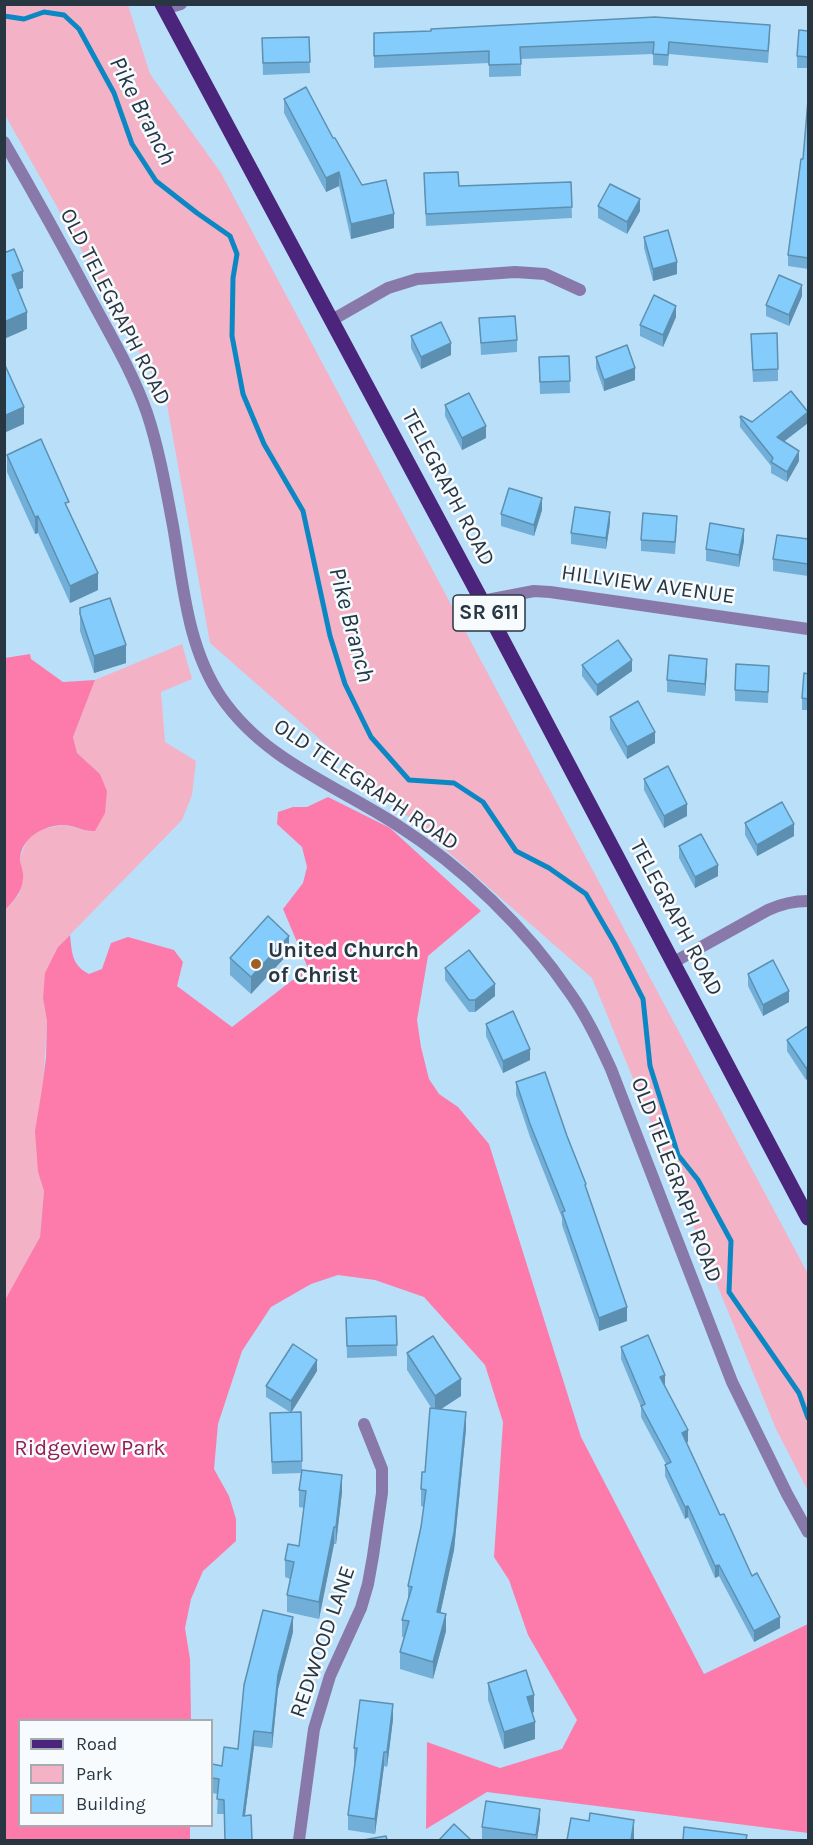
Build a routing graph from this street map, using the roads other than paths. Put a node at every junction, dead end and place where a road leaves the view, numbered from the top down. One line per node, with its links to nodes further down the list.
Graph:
1 (181, 4): 2 (street)
2 (163, 7): 5 (main road, TELEGRAPH ROAD / SR 611)
3 (4, 142): 12 (street, OLD TELEGRAPH ROAD)
4 (580, 290): 5 (street)
5 (332, 320): 6 (main road, TELEGRAPH ROAD / SR 611)
6 (482, 600): 7 (street, HILLVIEW AVENUE); 9 (main road, TELEGRAPH ROAD / SR 611)
7 (808, 629)
8 (808, 901): 9 (street)
9 (674, 962): 10 (main road, TELEGRAPH ROAD / SR 611)
10 (808, 1218)
11 (364, 1424): 13 (street, REDWOOD LANE)
12 (808, 1532)
13 (299, 1840)

